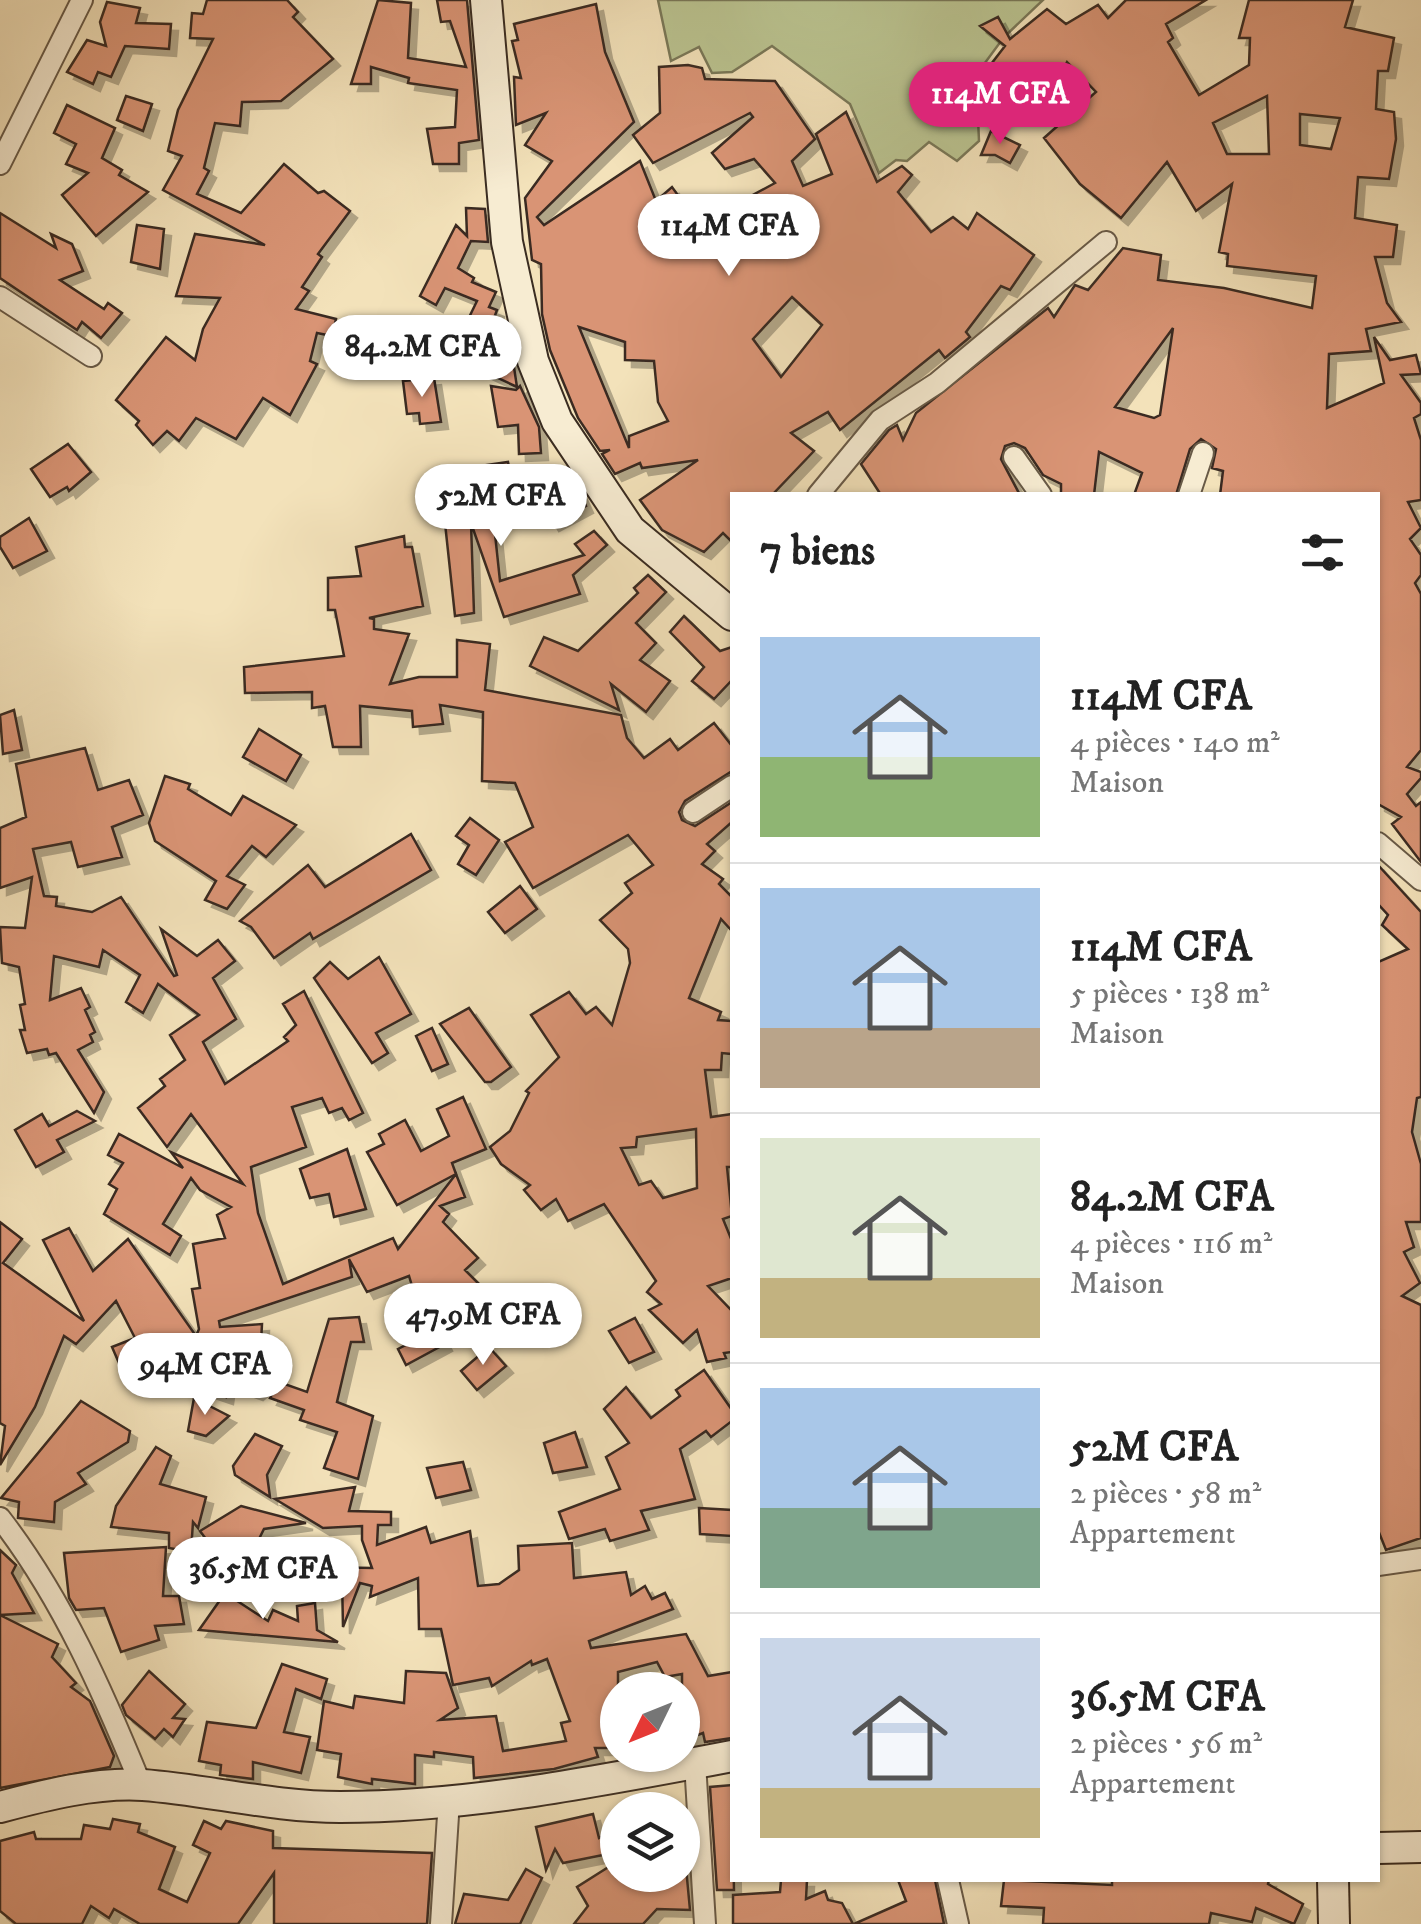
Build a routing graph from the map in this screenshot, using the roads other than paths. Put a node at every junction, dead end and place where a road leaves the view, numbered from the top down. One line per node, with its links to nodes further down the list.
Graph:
1 (82, 0): 3 (street)
2 (486, 0): 12 (street)
3 (0, 164)
4 (1106, 242): 9 (street)
5 (0, 297): 6 (street)
6 (91, 356)
7 (1203, 453): 11 (street)
8 (1014, 457): 10 (street)
9 (820, 492)
10 (1039, 492)
11 (1190, 492)
12 (730, 613)
13 (730, 787): 14 (street)
14 (694, 812)
15 (1380, 845): 16 (street)
16 (1421, 880)
17 (0, 1518): 24 (street)
18 (1421, 1560): 19 (street)
19 (1380, 1565)
20 (730, 1756): 21 (street)
21 (700, 1762)
22 (644, 1772): 25 (street)
23 (696, 1772): 32 (street)
24 (141, 1785): 25 (street); 26 (street)
25 (450, 1800): 31 (street)
26 (0, 1807)
27 (1421, 1847): 28 (street)
28 (1380, 1848)
29 (948, 1882): 33 (street)
30 (1333, 1882): 34 (street)
31 (441, 1924)
32 (705, 1924)
33 (958, 1924)
34 (1334, 1924)

